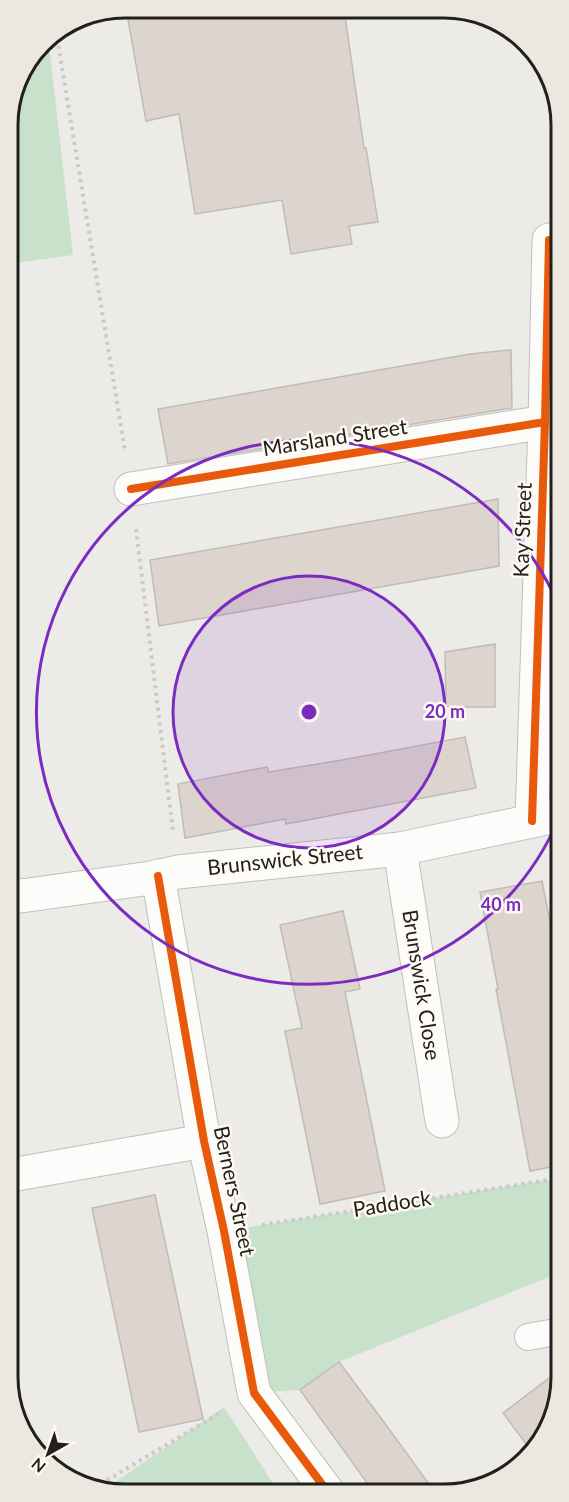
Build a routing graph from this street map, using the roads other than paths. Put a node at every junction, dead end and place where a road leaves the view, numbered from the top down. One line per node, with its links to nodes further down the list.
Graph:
1 (551, 285): 2 (street, Kay Street)
2 (545, 422): 3 (street, Marsland Street); 4 (street, Kay Street)
3 (131, 489)
4 (546, 818): 5 (street, Brunswick Street)
5 (400, 849): 6 (street, Brunswick Street); 8 (street, Brunswick Close)
6 (158, 876): 7 (street, Brunswick Street); 9 (street, Berners Street)
7 (18, 895)
8 (442, 1121)
9 (204, 1141): 10 (street); 13 (street, Berners Street)
10 (18, 1174)
11 (551, 1333): 12 (lane)
12 (528, 1337)
13 (322, 1484)

